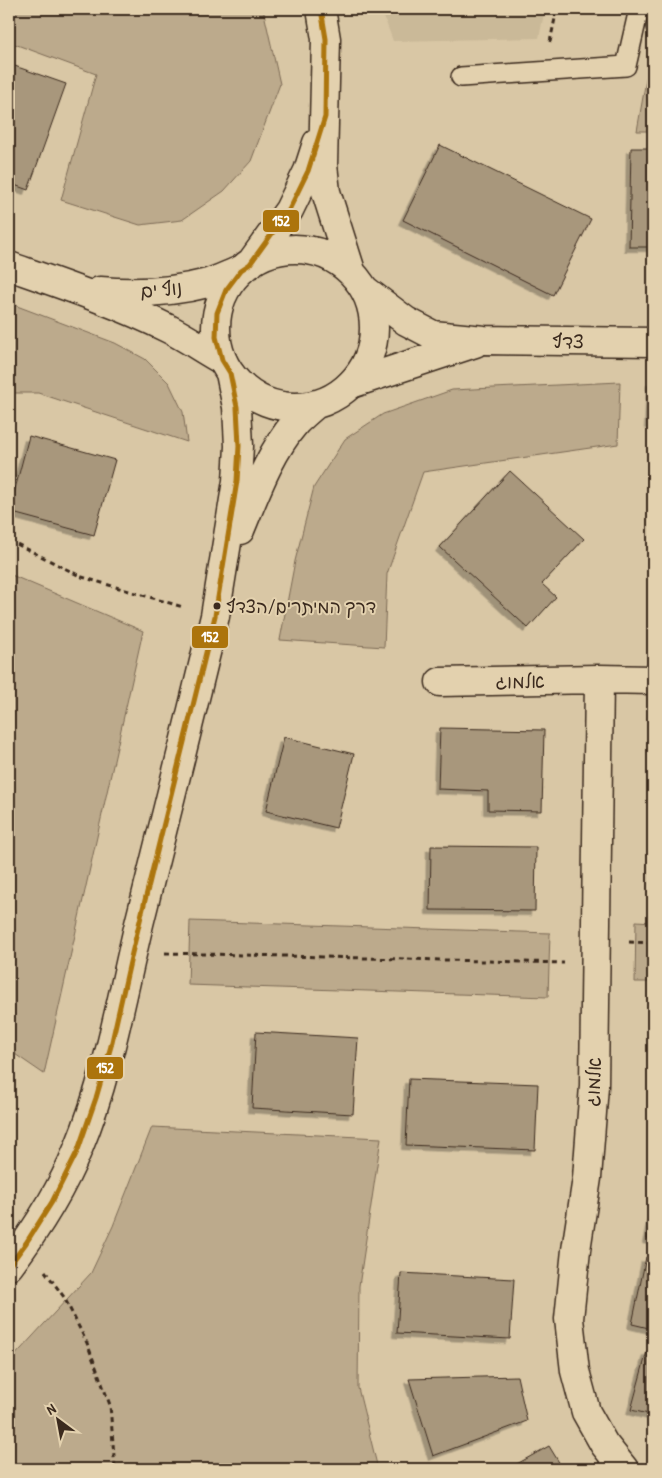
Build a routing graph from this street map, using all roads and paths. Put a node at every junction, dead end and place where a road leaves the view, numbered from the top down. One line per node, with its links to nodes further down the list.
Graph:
1 (321, 9): 4 (street)
2 (639, 9): 3 (lane)
3 (461, 77)
4 (325, 118): 6 (street); 7 (street)
5 (9, 266): 8 (street, נוף ים)
6 (245, 267): 7 (street); 8 (street, נוף ים); 11 (street)
7 (358, 281): 9 (street, צדף); 12 (street)
8 (78, 290): 11 (street, נוף ים)
9 (484, 340): 10 (street, צדף); 12 (street, צדף)
10 (653, 342)
11 (226, 366): 13 (street); 15 (street)
12 (352, 384): 13 (street)
13 (316, 404): 15 (street)
14 (9, 540): 16 (path)
15 (221, 583): 16 (street)
16 (215, 616): 20 (street)
17 (599, 679): 18 (street, אלמוג); 19 (street, אלמוג); 21 (street, אלמוג)
18 (653, 680)
19 (440, 682)
20 (132, 953): 21 (path); 22 (street)
21 (595, 964): 25 (street, אלמוג)
22 (26, 1243): 23 (street); 24 (path)
23 (9, 1266)
24 (115, 1469)
25 (624, 1469)

